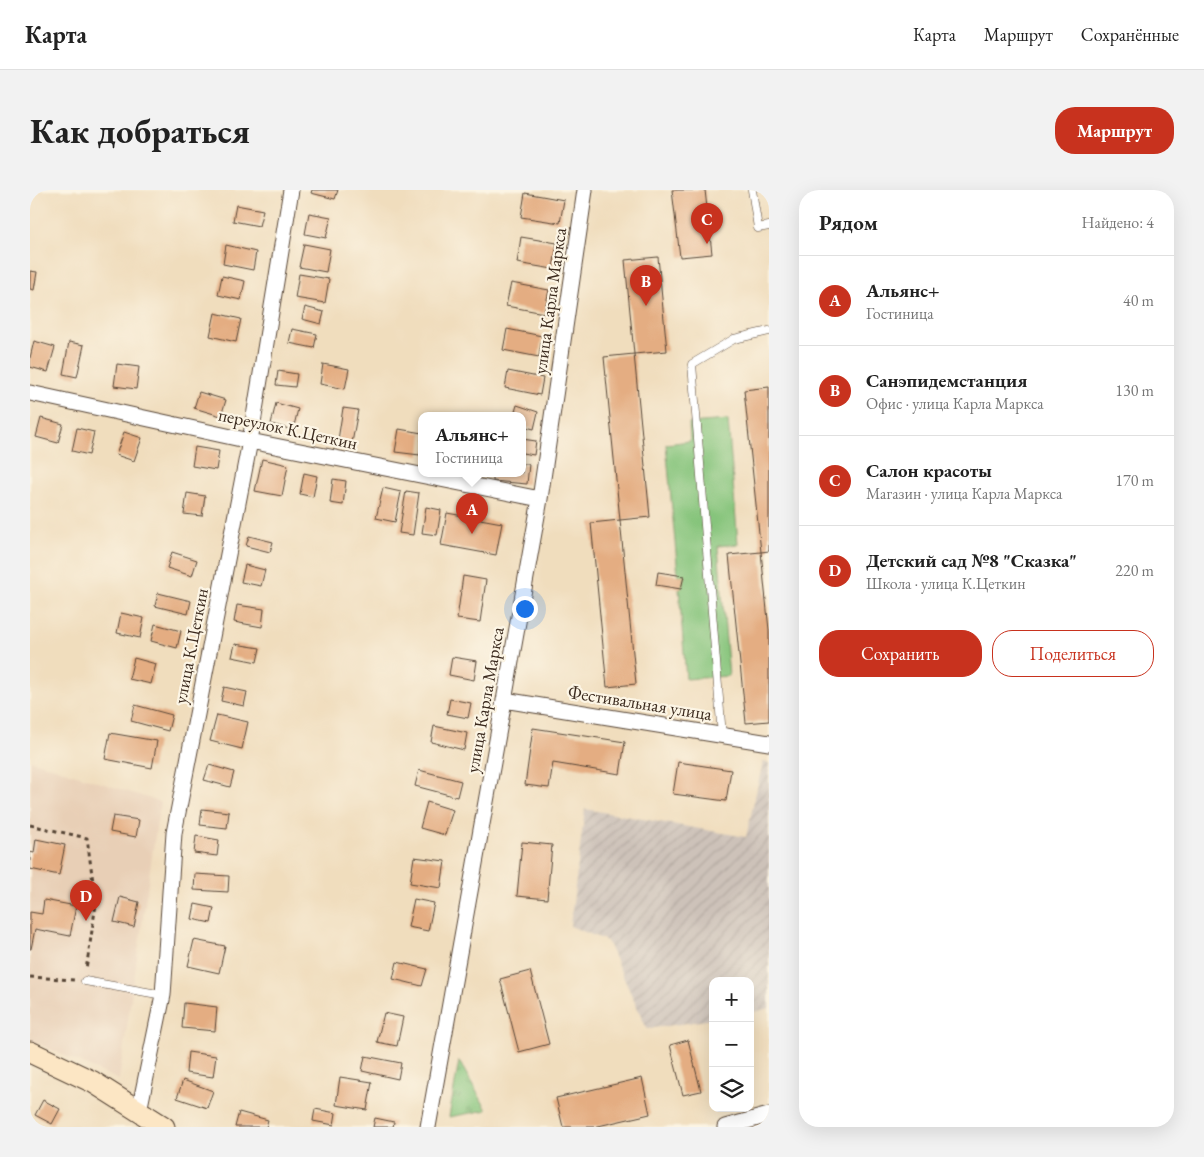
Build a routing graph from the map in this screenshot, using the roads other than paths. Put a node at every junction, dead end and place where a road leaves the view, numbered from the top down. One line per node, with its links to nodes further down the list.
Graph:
1 (291, 190): 7 (street, улица К.Цеткин)
2 (585, 190): 10 (street, улица Карла Маркса)
3 (752, 190): 4 (lane)
4 (769, 226)
5 (769, 331): 12 (lane)
6 (30, 393): 7 (street, переулок К.Цеткин)
7 (250, 441): 8 (street, переулок К.Цеткин); 15 (street, улица К.Цеткин)
8 (418, 475)
9 (430, 477): 10 (street, переулок К.Цеткин)
10 (540, 499): 11 (street, улица Карла Маркса)
11 (504, 700): 12 (street, Фестивальная улица); 19 (street, улица Карла Маркса)
12 (722, 736): 13 (street, Фестивальная улица)
13 (769, 743)
14 (85, 981): 15 (lane)
15 (163, 995): 18 (street, улица К.Цеткин)
16 (30, 1052): 18 (street)
17 (769, 1116): 20 (street)
18 (151, 1121)
19 (428, 1127)
20 (725, 1127)

